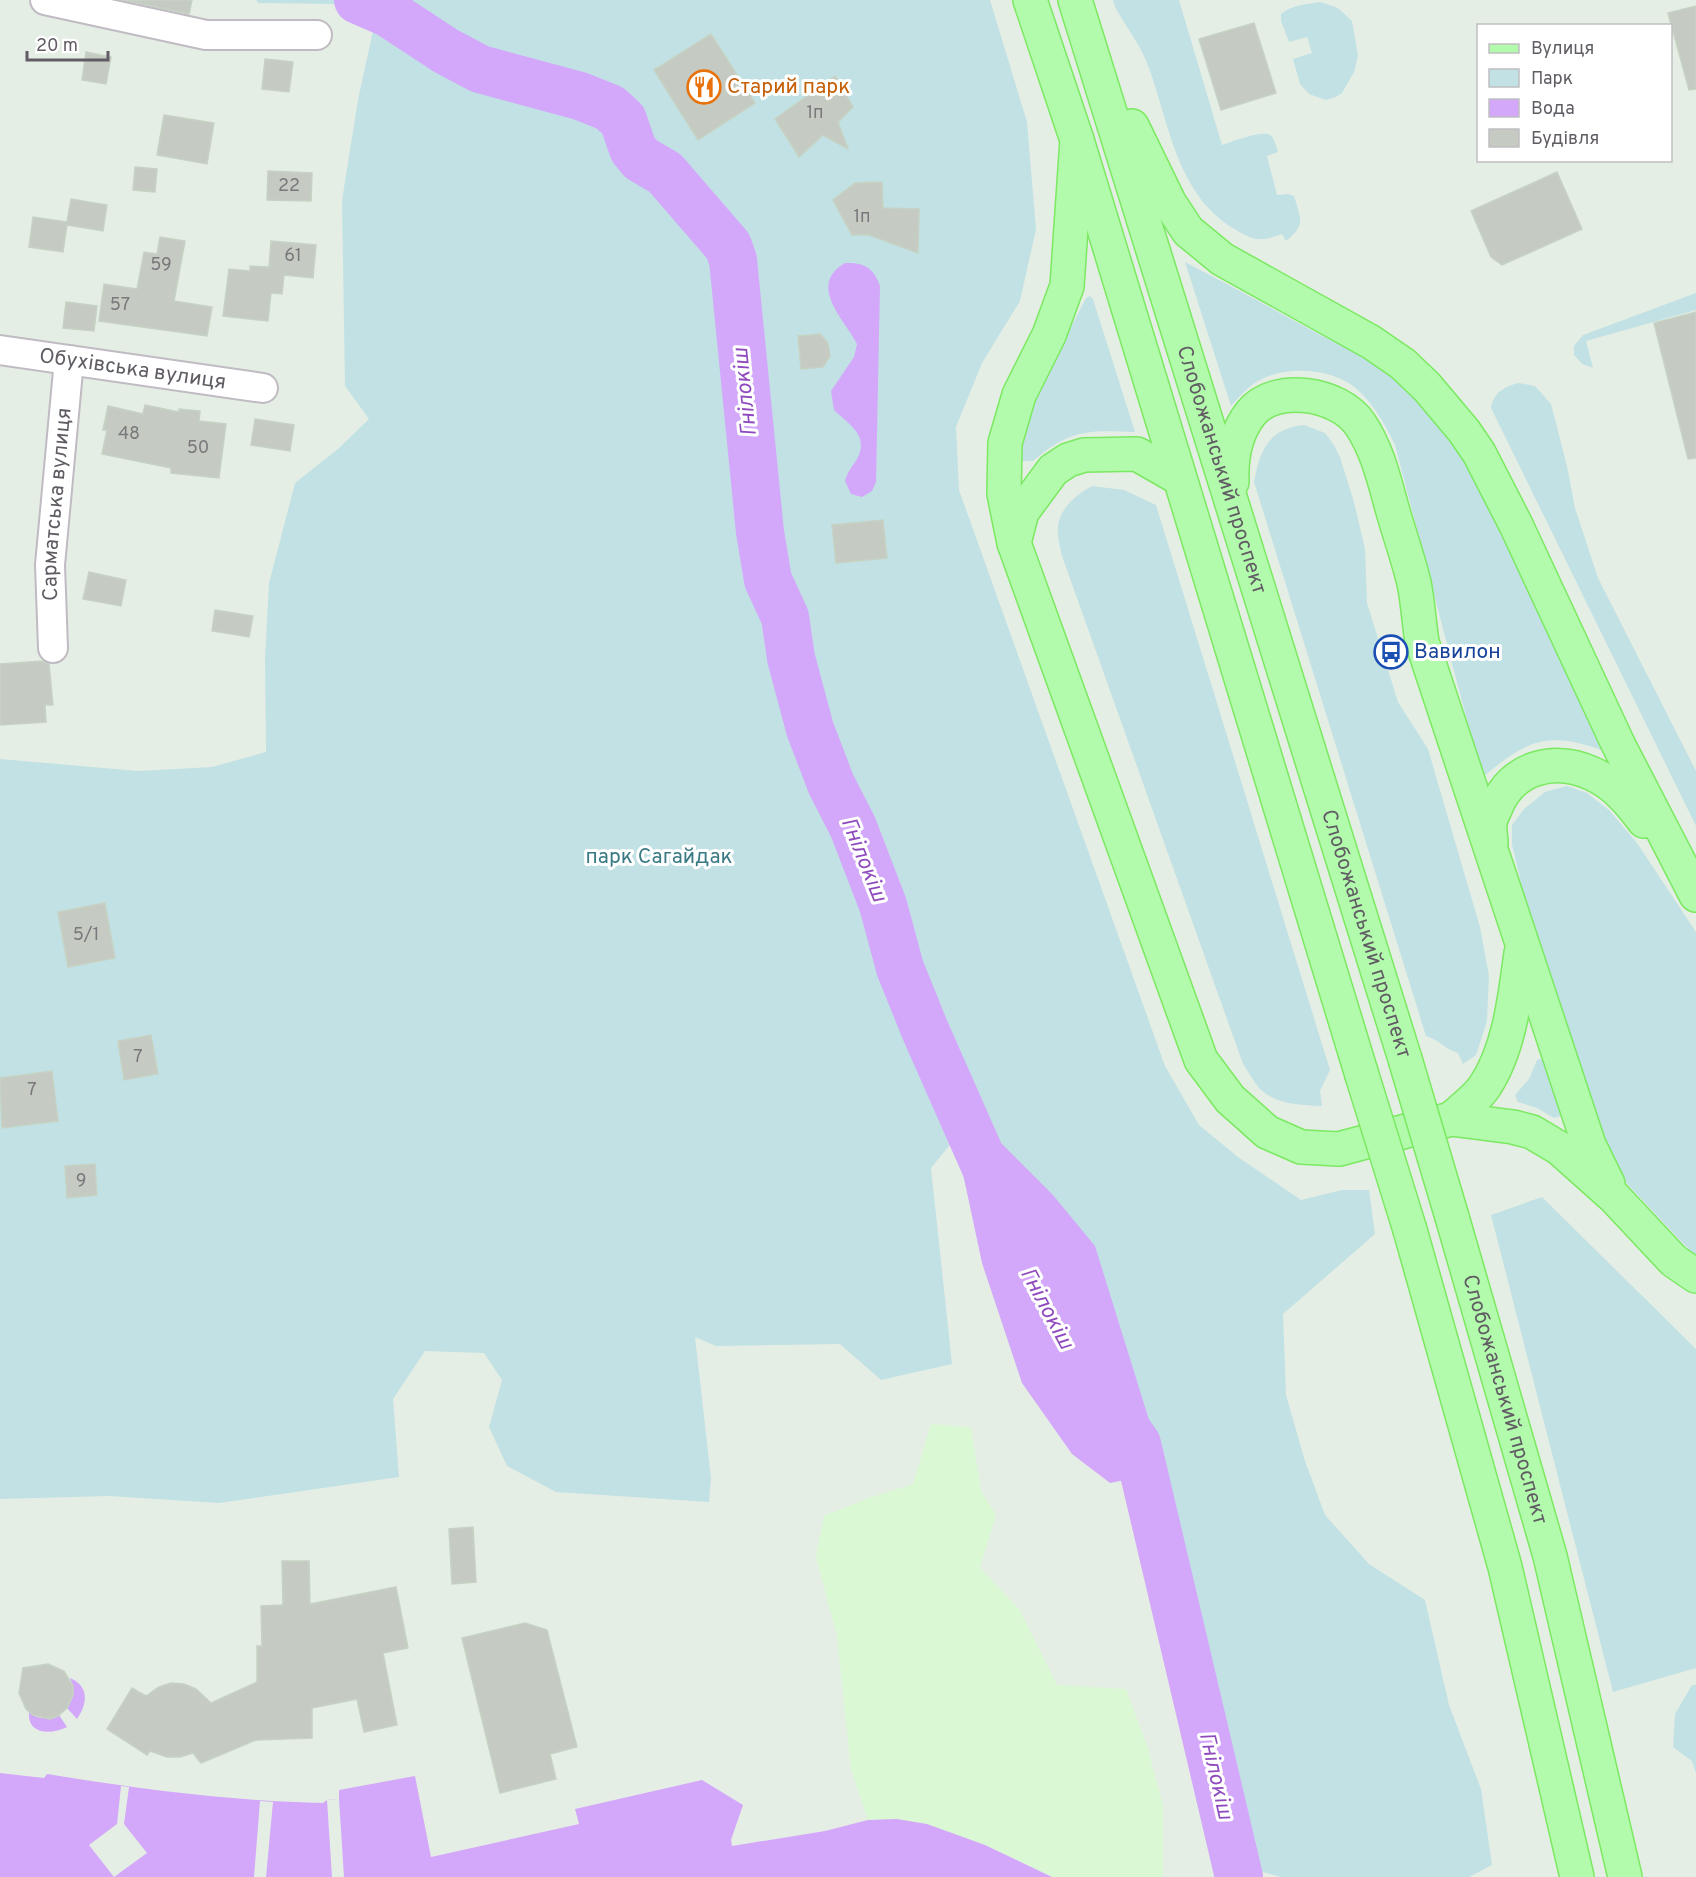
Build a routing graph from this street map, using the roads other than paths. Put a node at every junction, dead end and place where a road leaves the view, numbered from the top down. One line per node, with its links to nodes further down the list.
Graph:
1 (45, 0): 4 (street)
2 (1030, 0): 5 (main road, Слобожанський проспект)
3 (1078, 10): 10 (main road, Слобожанський проспект); 14 (main road)
4 (317, 35)
5 (1077, 140): 9 (main road, Слобожанський проспект); 11 (main road)
6 (0, 350): 7 (street, Обухівська вулиця)
7 (69, 360): 8 (street, Обухівська вулиця); 12 (street, Сарматська вулиця)
8 (263, 388)
9 (1179, 478): 11 (main road); 19 (main road, Слобожанський проспект, bridge)
10 (1234, 508): 13 (main road); 20 (main road, Слобожанський проспект, bridge)
11 (1014, 543): 16 (main road)
12 (53, 648)
13 (1492, 852): 14 (main road); 15 (main road)
14 (1691, 886)
15 (1522, 945): 16 (main road); 17 (main road)
16 (1451, 1119): 17 (main road)
17 (1614, 1197): 18 (main road)
18 (1696, 1276)
19 (1577, 1877)
20 (1625, 1877)

